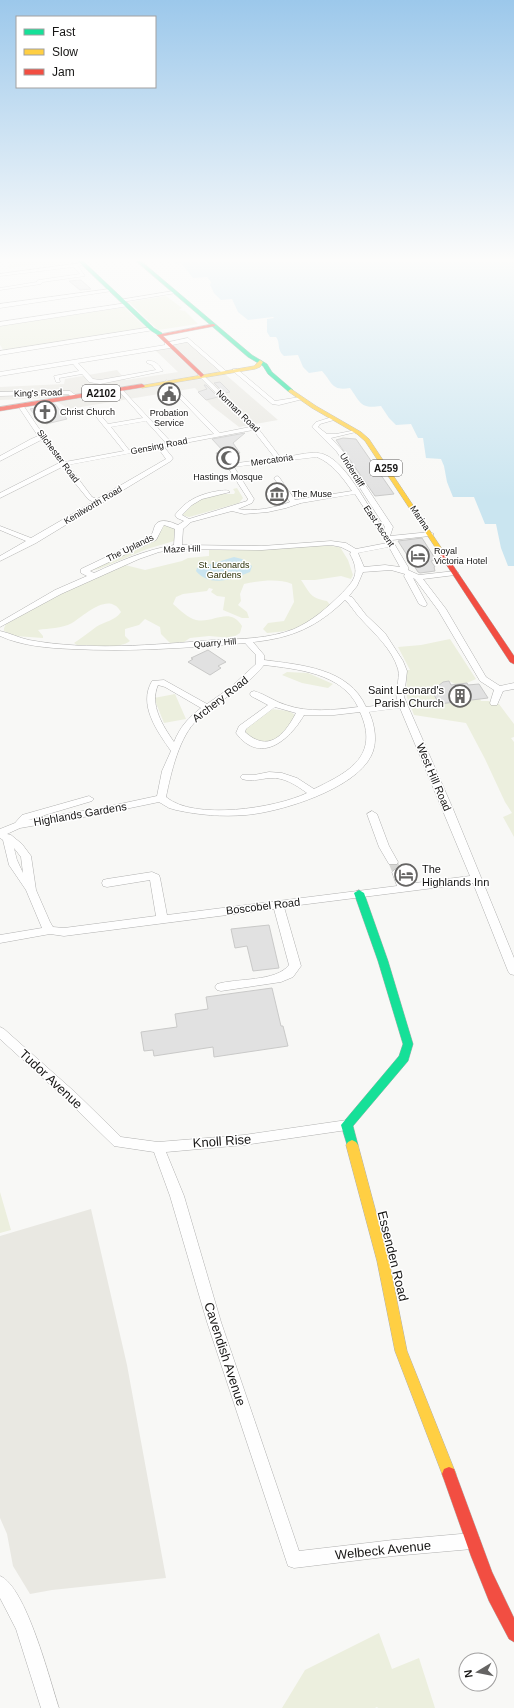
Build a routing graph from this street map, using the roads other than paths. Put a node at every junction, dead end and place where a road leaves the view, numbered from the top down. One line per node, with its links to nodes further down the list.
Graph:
1 (78, 341): 7 (street)
2 (165, 341): 6 (main road, Norman Road)
3 (185, 341): 6 (street)
4 (189, 341): 13 (street)
5 (232, 341): 10 (main road, A259)
6 (169, 345): 8 (street); 16 (main road, Norman Road)
7 (0, 353)
8 (74, 362): 12 (street); 14 (street)
9 (149, 362): 15 (street)
10 (259, 364): 11 (main road, A2102); 22 (main road, A259)
11 (235, 370): 13 (main road, A2102); 22 (street)
12 (83, 372): 15 (street); 17 (street)
13 (224, 372): 16 (main road, A2102)
14 (0, 374)
15 (152, 374): 18 (street)
16 (201, 375): 18 (main road, A2102); 29 (street, Norman Road)
17 (58, 382)
18 (164, 382): 19 (main road, A2102); 31 (street)
19 (120, 389): 21 (main road, A2102); 27 (street)
20 (0, 394): 21 (street, King's Road)
21 (75, 397): 23 (main road, A2102)
22 (300, 399): 26 (main road, Marina / A259)
23 (21, 406): 25 (main road, A2102); 33 (street, Silchester Road)
24 (92, 408): 28 (street)
25 (0, 409)
26 (332, 418): 30 (main road, Marina / A259); 32 (street, Undercliff)
27 (147, 419): 28 (street); 34 (street)
28 (108, 426): 36 (street)
29 (256, 428): 31 (street, Gensing Road); 39 (street, Norman Road)
30 (354, 431): 32 (street); 51 (main road, Marina / A259)
31 (219, 435): 34 (street, Gensing Road)
32 (326, 436): 52 (street, Undercliff)
33 (42, 437): 38 (street); 40 (street, Silchester Road)
34 (170, 444): 35 (street, Gensing Road)
35 (160, 446): 36 (street, Gensing Road); 45 (street, Kenilworth Road)
36 (128, 452): 40 (street, Gensing Road)
37 (315, 455): 39 (street, Mercatoria); 43 (street, East Ascent)
38 (0, 459)
39 (279, 459): 47 (street, Mercatoria)
40 (63, 464): 44 (street, Gensing Road); 45 (street, Silchester Road)
41 (277, 478): 46 (street)
42 (227, 492): 48 (street)
43 (357, 492): 46 (street); 52 (street, East Ascent)
44 (0, 496)
45 (98, 502): 53 (street, Kenilworth Road)
46 (294, 504): 47 (street)
47 (232, 509): 48 (street)
48 (189, 521): 50 (street)
49 (0, 528): 53 (street)
50 (179, 528): 54 (street); 60 (street, The Uplands)
51 (430, 534): 52 (street); 59 (main road, Marina / A259)
52 (388, 539): 55 (street); 58 (street, East Ascent)
53 (33, 541): 56 (street, Kenilworth Road)
54 (178, 547): 55 (street, Maze Hill); 60 (street, Maze Hill)
55 (355, 551): 57 (street)
56 (0, 559)
57 (359, 570): 58 (street); 62 (street, Quarry Hill)
58 (407, 572): 61 (street); 63 (street, East Ascent)
59 (455, 573): 61 (street); 68 (main road, Marina / A259)
60 (93, 576): 64 (street, Maze Hill)
61 (418, 577): 70 (street)
62 (343, 596): 66 (street, Quarry Hill); 74 (street, West Hill Road)
63 (423, 604)
64 (0, 624)
65 (0, 633): 66 (street, Quarry Hill)
66 (247, 640): 67 (street)
67 (261, 662): 75 (street, Archery Road); 76 (street)
68 (514, 662)
69 (514, 686): 70 (street)
70 (499, 689): 72 (street)
71 (254, 694): 73 (street)
72 (494, 703)
73 (273, 705): 77 (street); 77 (street)
74 (403, 705): 76 (street); 88 (street, West Hill Road)
75 (207, 708): 78 (street, Archery Road); 78 (street)
76 (364, 710): 77 (street); 80 (street)
77 (301, 712)
78 (175, 750): 81 (street, Archery Road)
79 (245, 777): 80 (street)
80 (314, 794): 81 (street)
81 (161, 798): 84 (street, Highlands Gardens)
82 (89, 799): 84 (street)
83 (372, 814): 86 (street)
84 (18, 825): 85 (street, Highlands Gardens)
85 (3, 834): 91 (street); 91 (street)
86 (393, 862)
87 (397, 872): 90 (street)
88 (476, 878): 90 (street, Boscobel Road); 97 (street, West Hill Road)
89 (107, 882): 94 (street)
90 (403, 888): 92 (street, Boscobel Road)
91 (31, 890): 95 (street)
92 (359, 893): 93 (street, Boscobel Road); 100 (main road)
93 (278, 904): 94 (street, Boscobel Road); 98 (street)
94 (162, 918): 95 (street, Boscobel Road)
95 (50, 930): 96 (street, Boscobel Road)
96 (0, 939)
97 (514, 971)
98 (221, 986)
99 (0, 1032): 101 (street, Tudor Avenue)
100 (347, 1125): 102 (street, Knoll Rise); 103 (main road, Essenden Road)
101 (101, 1127): 102 (street, Knoll Rise)
102 (158, 1147): 104 (street, Cavendish Avenue)
103 (472, 1541): 104 (street, Welbeck Avenue); 106 (main road, Essenden Road)
104 (294, 1560)
105 (0, 1584): 107 (street)
106 (514, 1634)
107 (50, 1708)

